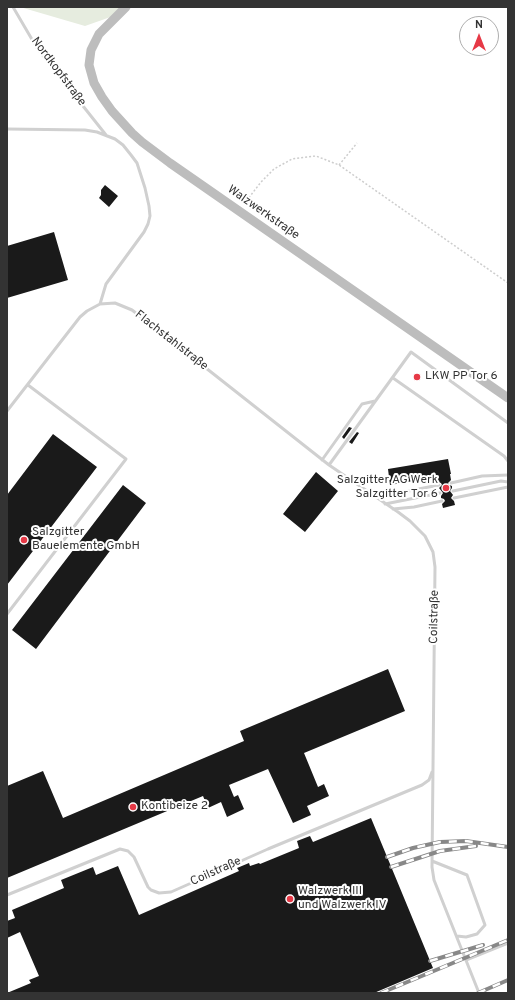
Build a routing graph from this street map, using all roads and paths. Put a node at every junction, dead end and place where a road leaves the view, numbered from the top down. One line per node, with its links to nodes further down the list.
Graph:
1 (13, 7): 4 (lane, Nordkopfstraße)
2 (126, 7): 7 (street, Walzwerkstraße)
3 (7, 129): 4 (lane, Nordkopfstraße)
4 (106, 135): 9 (lane, Nordkopfstraße)
5 (357, 143): 6 (path)
6 (339, 165): 7 (path); 8 (path)
7 (240, 211): 12 (street, Walzwerkstraße)
8 (508, 283)
9 (100, 304): 11 (lane); 16 (lane, Flachstahlstraße)
10 (393, 378): 13 (lane); 15 (lane); 17 (lane)
11 (28, 385): 14 (lane); 31 (lane)
12 (508, 398)
13 (375, 401): 16 (lane); 18 (lane)
14 (7, 411)
15 (508, 423)
16 (322, 460): 18 (lane, Flachstahlstraße)
17 (508, 461)
18 (329, 465): 26 (lane, Flachstahlstraße)
19 (508, 475): 21 (lane)
20 (508, 482): 24 (lane)
21 (451, 483)
22 (439, 485): 26 (lane)
23 (508, 487): 27 (lane)
24 (453, 491)
25 (440, 493): 29 (lane)
26 (372, 495): 29 (lane, Coilstraße)
27 (454, 498)
28 (442, 501): 30 (lane)
29 (385, 504): 30 (lane, Coilstraße)
30 (393, 509): 32 (lane, Coilstraße)
31 (7, 614)
32 (433, 767): 33 (lane, Coilstraße); 34 (lane, Coilstraße)
33 (432, 861): 35 (lane, Coilstraße); 35 (lane)
34 (7, 895)
35 (457, 936): 37 (lane, Coilstraße)
36 (508, 943): 37 (lane)
37 (466, 960): 38 (lane, Coilstraße)
38 (479, 993)

